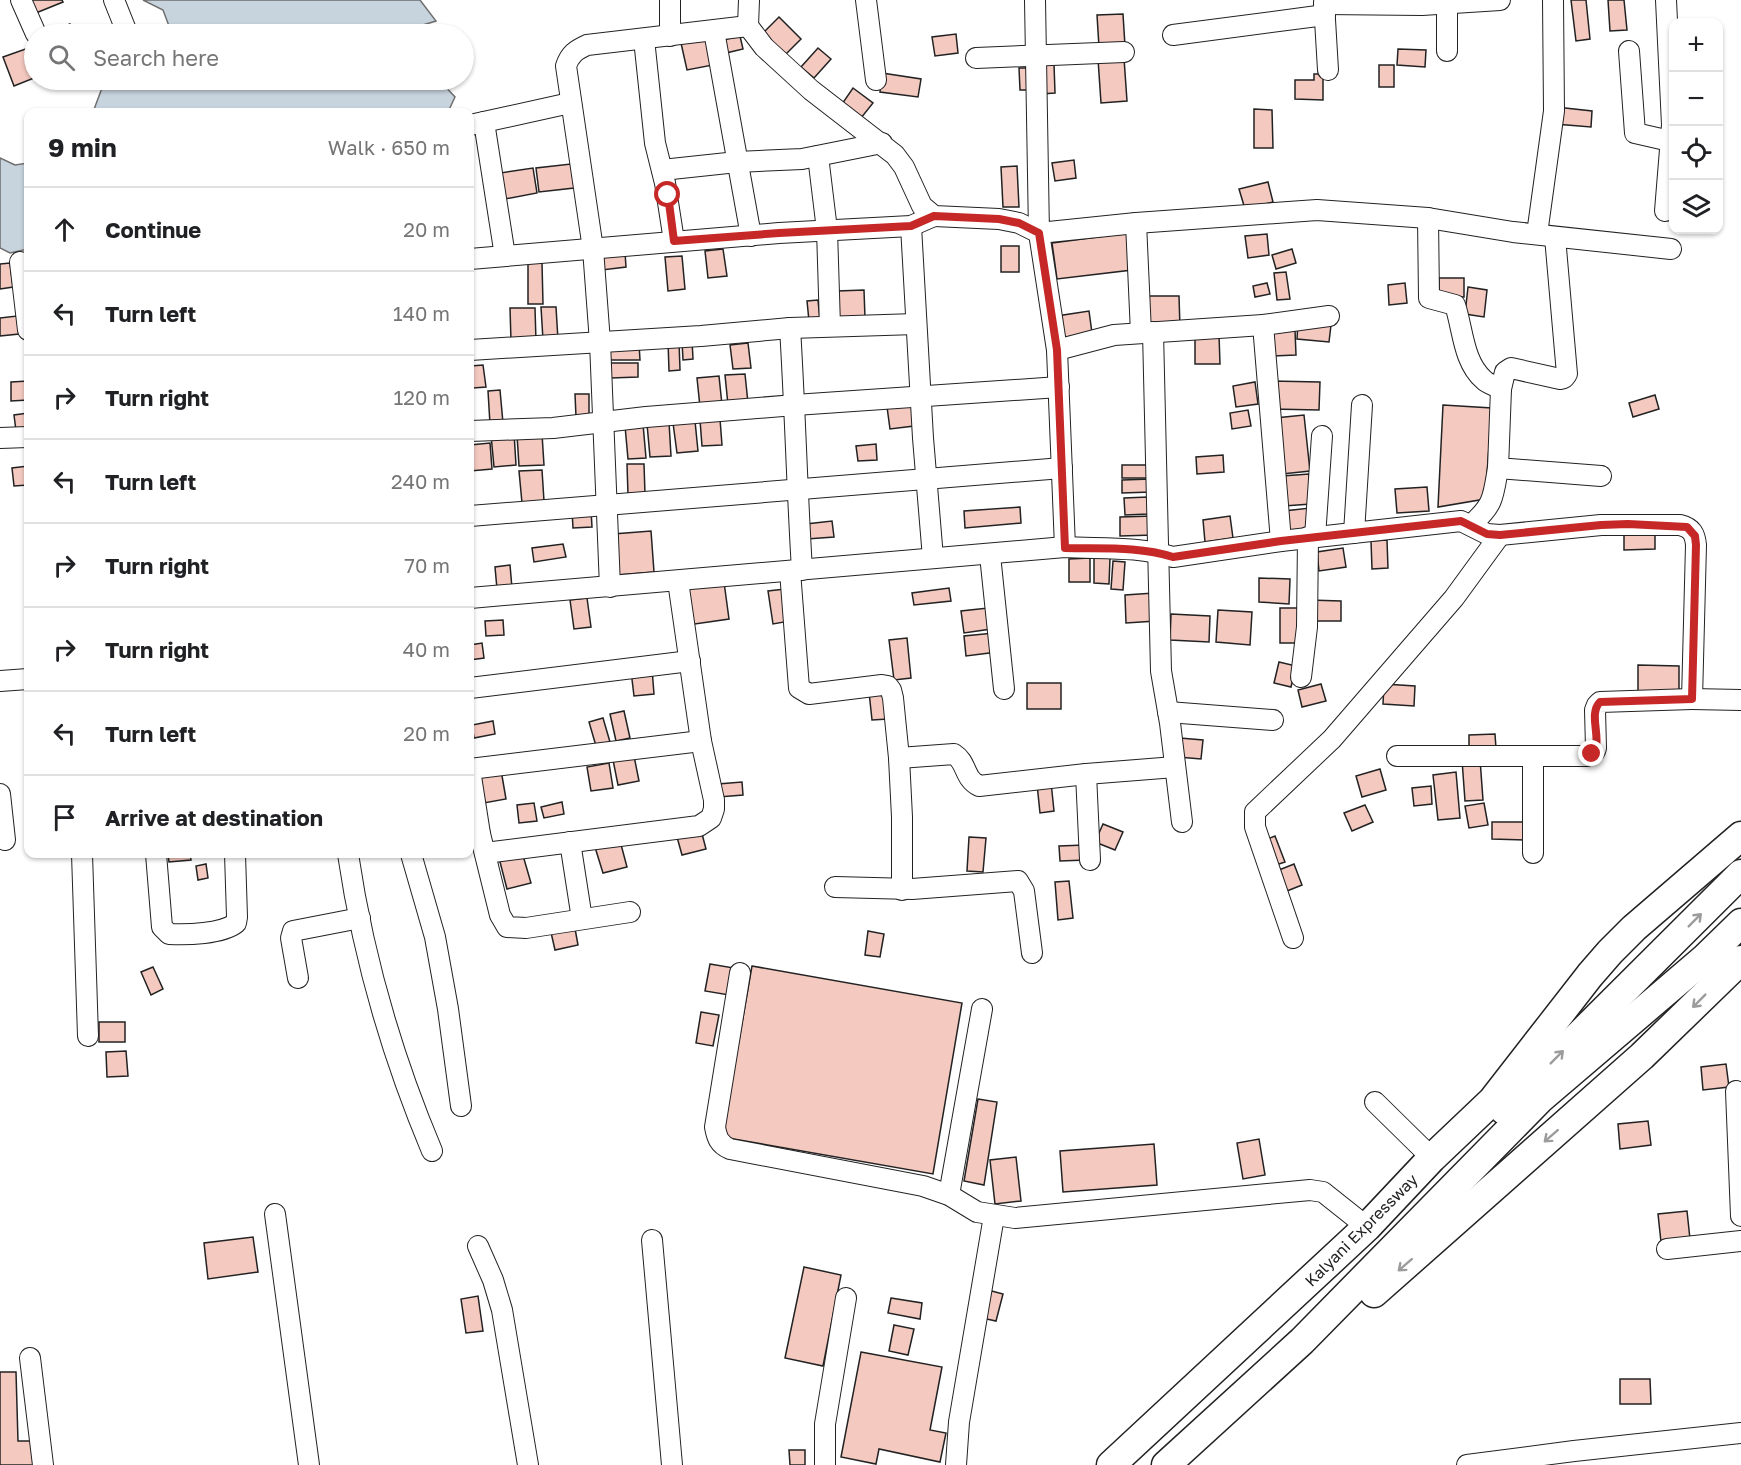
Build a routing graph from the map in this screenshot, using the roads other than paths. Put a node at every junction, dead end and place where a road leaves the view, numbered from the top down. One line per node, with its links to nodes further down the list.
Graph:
1 (21, 0): 12 (street)
2 (114, 0): 13 (street)
3 (670, 0): 17 (street)
4 (749, 0): 14 (street)
5 (866, 0): 25 (street)
6 (1035, 0): 22 (street)
7 (1500, 0): 10 (street)
8 (1553, 0): 42 (street)
9 (1666, 0): 28 (street)
10 (1447, 4): 11 (street); 19 (street)
11 (1324, 6): 16 (street); 24 (street)
12 (32, 24)
13 (124, 24)
14 (748, 26): 15 (street); 30 (street)
15 (714, 31): 17 (street); 33 (street)
16 (1173, 35)
17 (670, 36): 18 (street)
18 (644, 39): 26 (street); 34 (street)
19 (1447, 51)
20 (1629, 51): 29 (street)
21 (1124, 52): 22 (street)
22 (1035, 56): 23 (street); 41 (street)
23 (976, 58)
24 (1328, 70)
25 (876, 80)
26 (570, 103): 27 (street); 45 (street)
27 (477, 124): 47 (street)
28 (1671, 126)
29 (1669, 141)
30 (882, 143): 32 (street); 36 (street)
31 (1669, 155): 35 (street)
32 (818, 156): 33 (street); 40 (street)
33 (737, 162): 34 (street); 43 (street)
34 (662, 170): 44 (street)
35 (1665, 211)
36 (934, 216): 39 (street); 41 (street)
37 (1428, 218): 38 (street); 42 (street); 61 (street)
38 (1136, 223): 41 (street); 56 (street)
39 (911, 226): 40 (street); 52 (street)
40 (827, 231): 43 (street); 54 (street)
41 (1039, 233): 59 (street)
42 (1546, 235): 46 (street); 61 (street)
43 (752, 236): 44 (street)
44 (674, 241): 45 (street)
45 (593, 249): 47 (street); 57 (street)
46 (1671, 249)
47 (505, 256): 48 (street)
48 (474, 259)
49 (20, 262): 50 (street)
50 (24, 296)
51 (1329, 316): 53 (street)
52 (916, 324): 54 (street); 62 (street)
53 (1263, 325): 56 (street); 80 (street)
54 (830, 326): 55 (street)
55 (790, 328): 57 (street); 63 (street)
56 (1147, 333): 59 (street); 82 (street)
57 (600, 342): 58 (street); 65 (street)
58 (474, 350)
59 (1057, 350): 60 (street)
60 (1059, 387): 62 (street); 70 (street)
61 (1501, 389): 71 (street)
62 (920, 396): 63 (street); 73 (street)
63 (795, 405): 65 (street); 74 (street)
64 (1362, 405): 78 (street)
65 (604, 422): 66 (street); 75 (street)
66 (474, 431)
67 (1322, 436): 79 (street)
68 (24, 437): 69 (street)
69 (0, 438)
70 (1062, 468): 73 (street); 81 (street)
71 (1498, 468): 72 (street); 77 (street)
72 (1601, 476)
73 (926, 478): 74 (street); 84 (street)
74 (796, 489): 75 (street); 85 (street)
75 (608, 505): 76 (street); 87 (street)
76 (474, 516)
77 (1484, 531): 78 (street); 95 (street); 127 (street)
78 (1354, 533): 79 (street)
79 (1312, 537): 80 (street); 90 (street)
80 (1281, 541): 82 (street)
81 (1065, 548): 82 (street); 83 (street)
82 (1158, 552): 97 (street)
83 (990, 555): 84 (street); 94 (street)
84 (933, 558): 85 (street)
85 (796, 570): 86 (street); 102 (street)
86 (678, 582): 87 (street); 89 (street)
87 (610, 587): 88 (street)
88 (474, 598)
89 (690, 661): 93 (street); 99 (street)
90 (1301, 677)
91 (24, 680): 92 (street)
92 (0, 681)
93 (474, 688)
94 (1004, 689)
95 (1692, 699): 96 (street); 101 (street)
96 (1741, 700)
97 (1168, 712): 98 (street); 103 (street)
98 (1274, 720)
99 (701, 741): 104 (street); 112 (street)
100 (1397, 756): 101 (street)
101 (1533, 757): 113 (street)
102 (899, 758): 105 (street); 122 (street)
103 (1175, 767): 105 (street); 108 (street)
104 (474, 769)
105 (1086, 774): 119 (street)
106 (0, 794): 110 (street)
107 (474, 805): 111 (street)
108 (1182, 822)
109 (1741, 836): 138 (highway, Kalyani Expressway)
110 (5, 840)
111 (478, 841): 112 (street); 125 (street)
112 (570, 842): 125 (street)
113 (1533, 853)
114 (82, 858): 133 (street)
115 (156, 858): 116 (street)
116 (235, 858)
117 (349, 858): 124 (street)
118 (412, 858): 136 (street)
119 (1090, 860)
120 (1741, 874): 159 (highway, one-way to 120)
121 (835, 886): 122 (street)
122 (902, 890): 128 (street)
123 (630, 912): 125 (street)
124 (360, 918): 131 (street); 137 (street)
125 (582, 919)
126 (1741, 923): 160 (highway)
127 (1293, 938)
128 (1032, 953)
129 (1741, 960): 161 (highway, one-way to 161)
130 (740, 973): 139 (street)
131 (298, 978)
132 (982, 1009): 139 (street)
133 (88, 1036)
134 (1736, 1091): 142 (street)
135 (1375, 1102): 138 (street)
136 (461, 1106)
137 (432, 1151)
138 (1432, 1158): 143 (highway, Kalyani Expressway)
139 (950, 1195): 141 (street)
140 (275, 1214): 153 (street)
141 (994, 1216): 143 (street); 157 (street)
142 (1741, 1216)
143 (1367, 1227): 158 (highway, Kalyani Expressway)
144 (652, 1240): 155 (street)
145 (1741, 1241): 147 (street)
146 (478, 1246): 154 (street)
147 (1667, 1249)
148 (846, 1298): 156 (street)
149 (30, 1358): 152 (street)
150 (1741, 1433): 151 (street)
151 (1603, 1456): 162 (street)
152 (43, 1465)
153 (309, 1465)
154 (528, 1465)
155 (672, 1465)
156 (825, 1465)
157 (956, 1465)
158 (1111, 1465)
159 (1140, 1465)
160 (1166, 1465)
161 (1186, 1465)
162 (1467, 1465)

